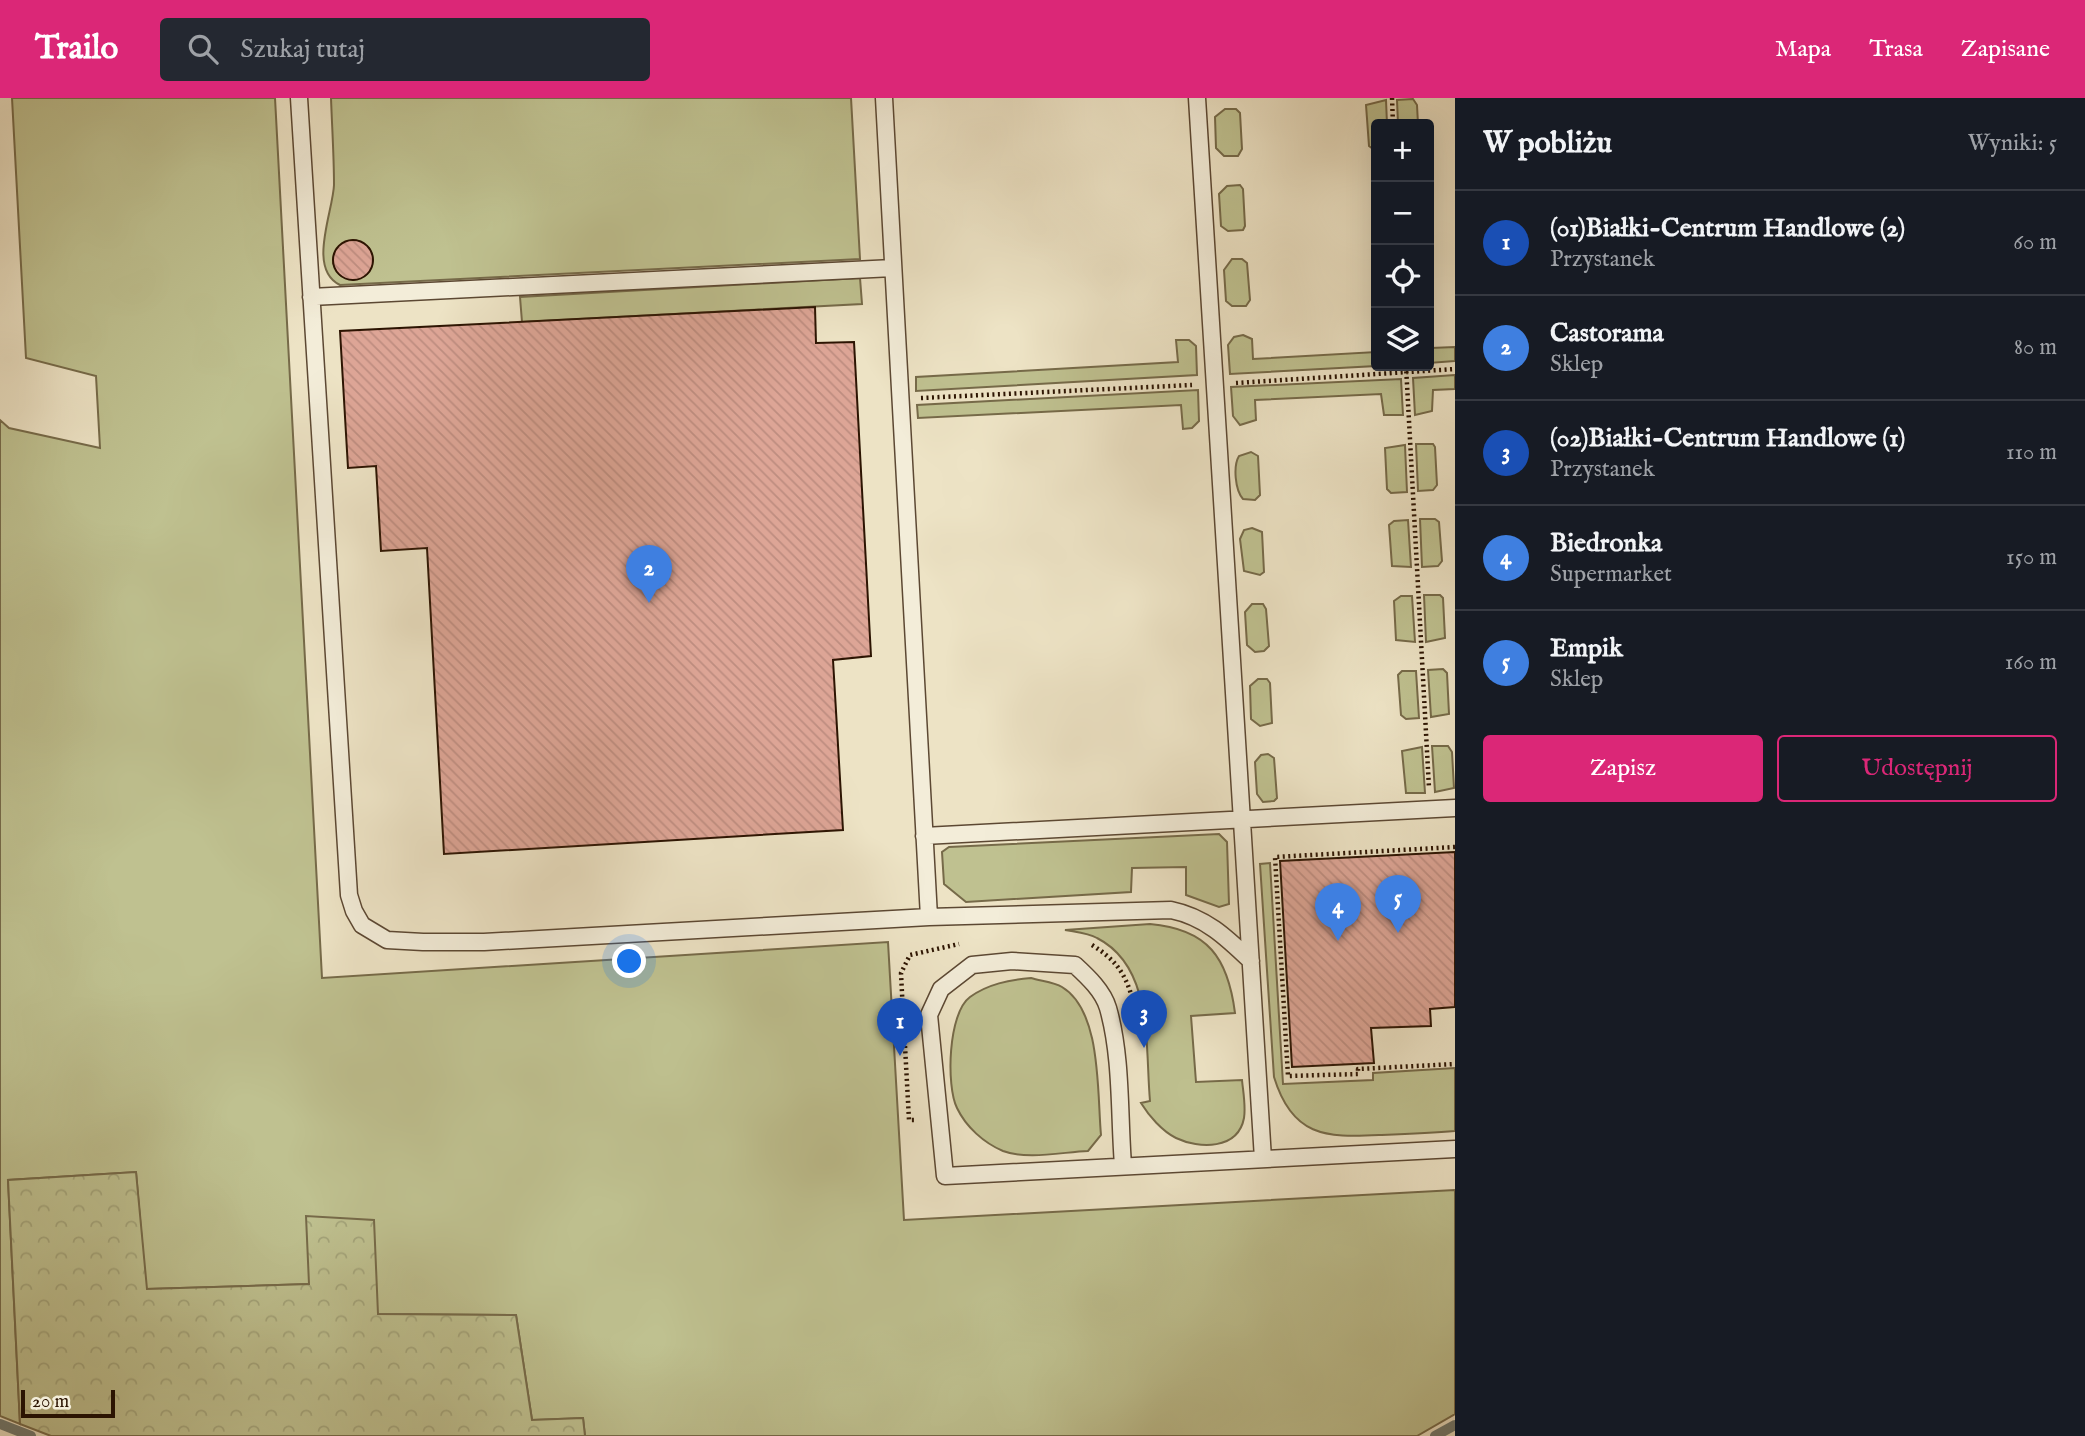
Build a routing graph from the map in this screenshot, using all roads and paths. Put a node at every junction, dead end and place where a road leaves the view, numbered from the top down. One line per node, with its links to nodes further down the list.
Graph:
1 (299, 98): 7 (lane)
2 (884, 98): 6 (lane)
3 (1197, 98): 12 (lane)
4 (1392, 98): 5 (path)
5 (1393, 119)
6 (893, 268): 7 (lane); 13 (lane)
7 (311, 297): 19 (lane)
8 (1434, 369): 9 (path)
9 (1455, 369)
10 (1381, 371): 12 (path)
11 (1406, 371): 15 (path)
12 (1215, 384): 13 (path); 16 (lane)
13 (900, 399): 17 (lane)
14 (1455, 808): 15 (lane)
15 (1431, 810): 16 (lane)
16 (1242, 819): 17 (lane); 22 (lane)
17 (924, 836): 19 (lane)
18 (1455, 847): 26 (path)
19 (929, 917): 22 (lane)
20 (1087, 942): 23 (path)
21 (973, 943): 24 (path)
22 (1251, 961): 29 (lane)
23 (1134, 1003)
24 (904, 1027)
25 (905, 1040): 27 (path)
26 (1455, 1064)
27 (939, 1119): 30 (lane); 30 (lane)
28 (1455, 1149): 29 (lane)
29 (1263, 1159): 30 (lane)
30 (1123, 1165)

